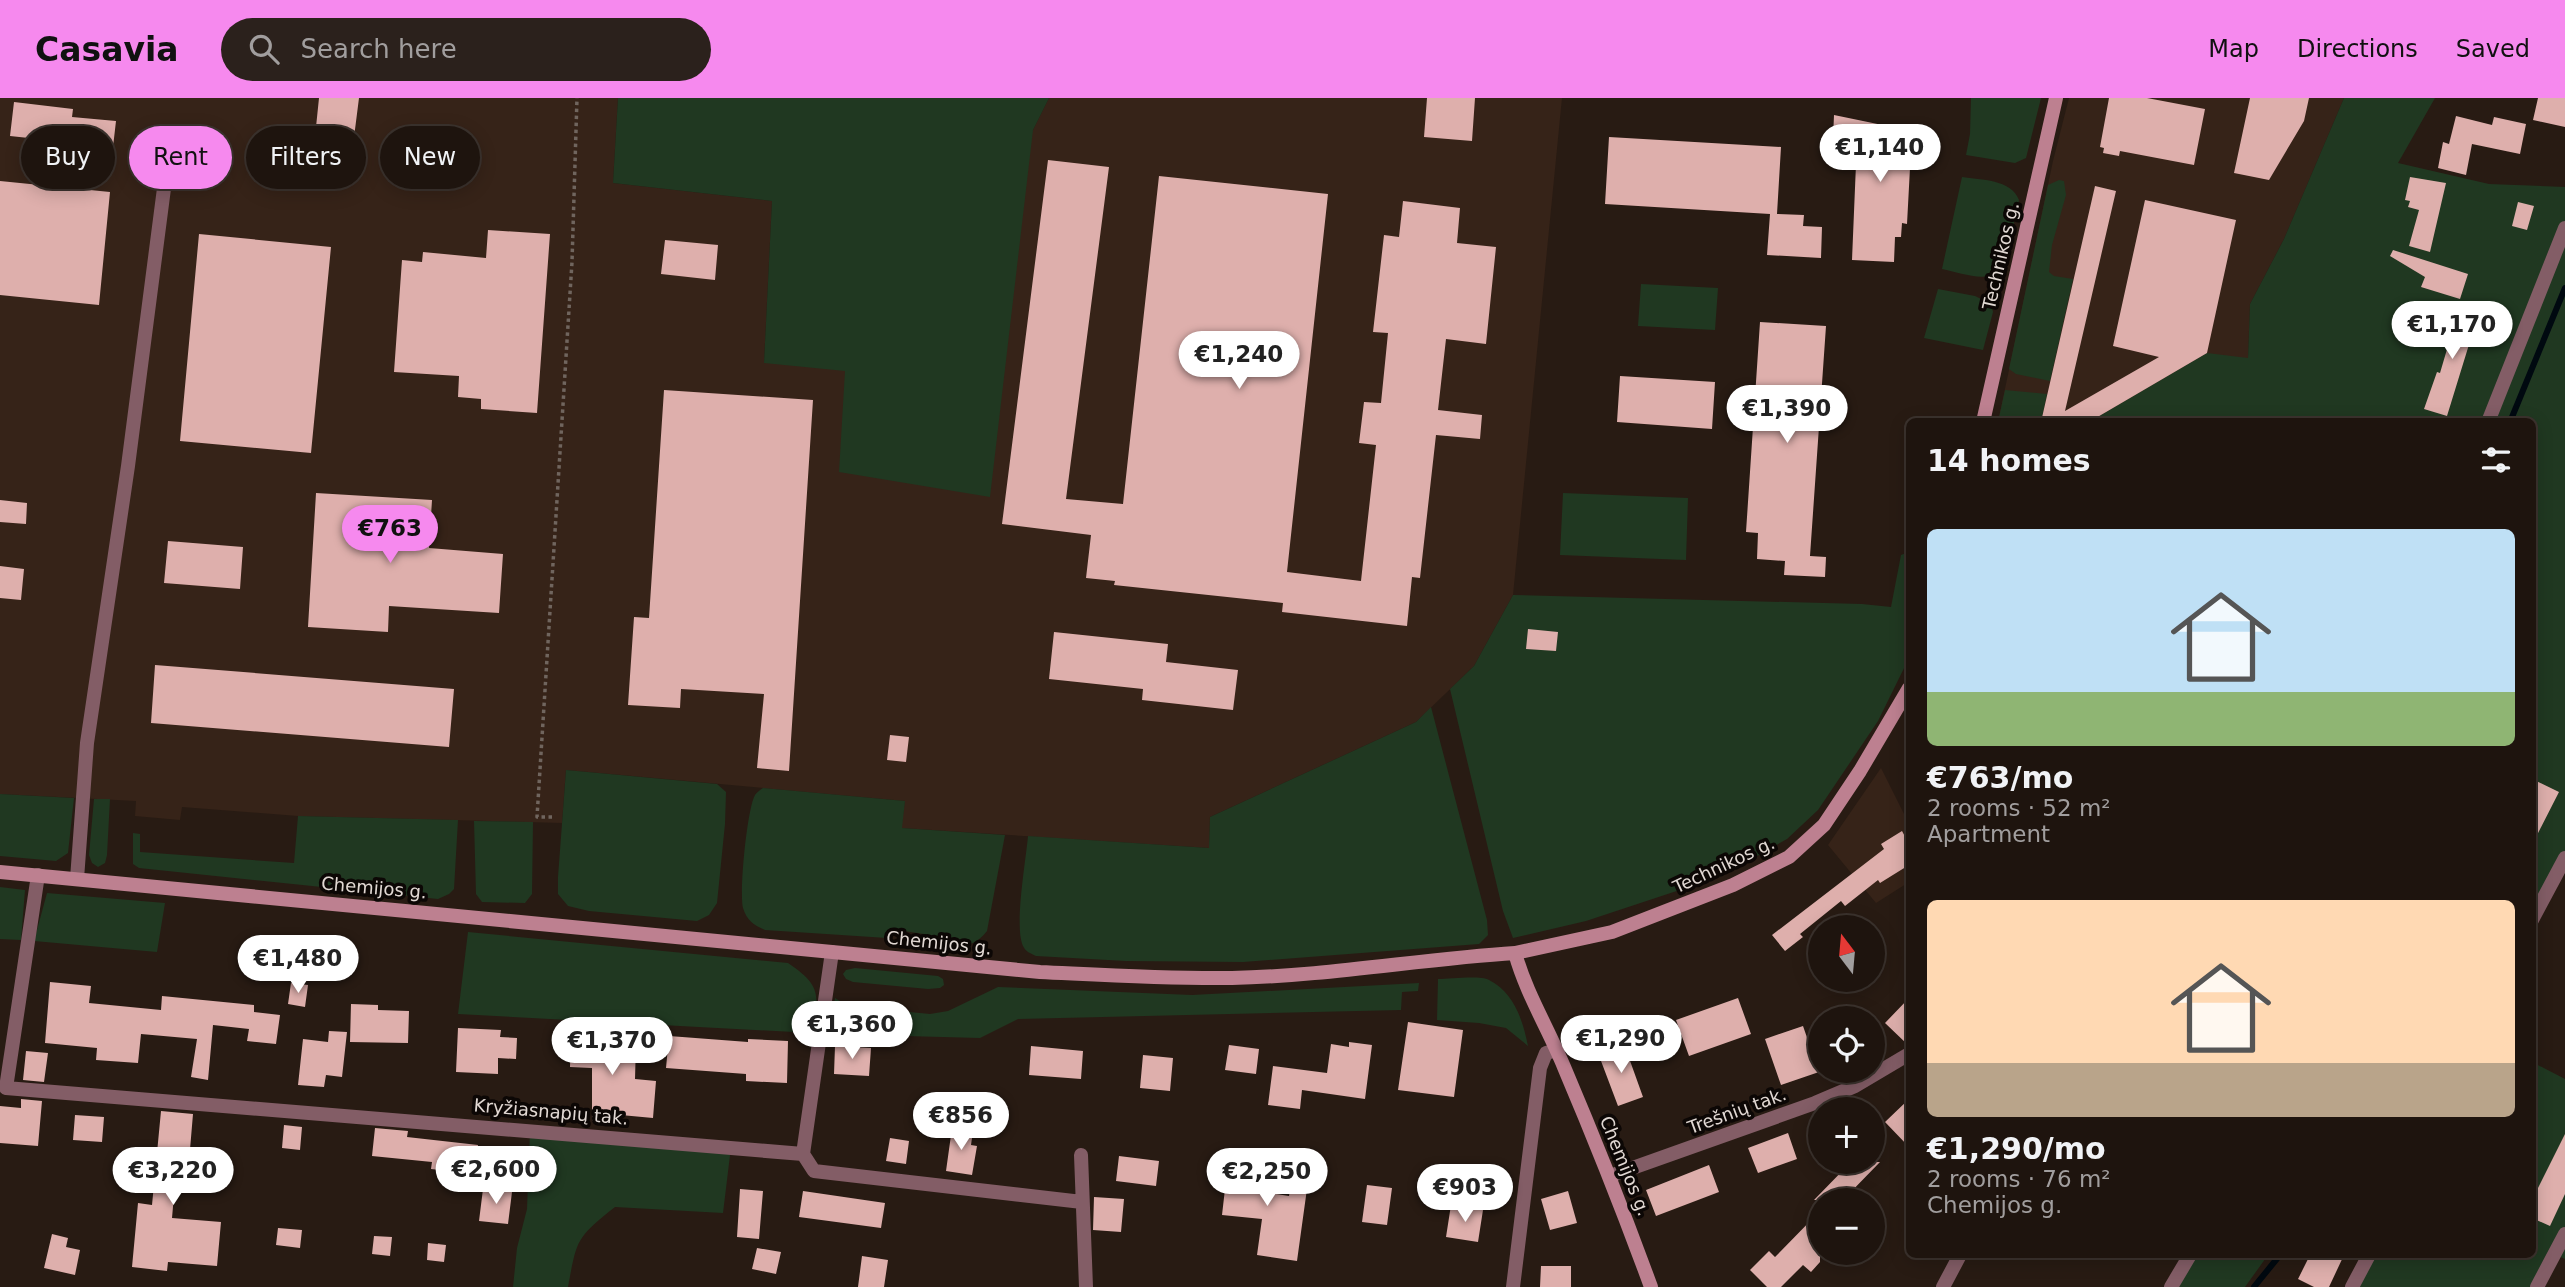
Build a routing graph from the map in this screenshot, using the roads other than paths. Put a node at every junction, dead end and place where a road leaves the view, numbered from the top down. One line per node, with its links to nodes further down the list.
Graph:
1 (2056, 98): 4 (main road, Technikos g.)
2 (164, 189): 10 (street)
3 (2565, 228): 5 (street)
4 (1984, 418)
5 (2490, 418)
6 (1906, 693): 13 (main road, Technikos g.)
7 (2565, 858): 11 (street)
8 (0, 872): 9 (main road, Chemijos g.)
9 (38, 875): 10 (main road, Chemijos g.); 16 (street, Kryžiasnapių tak.)
10 (77, 879): 12 (main road, Chemijos g.)
11 (2536, 912)
12 (832, 952): 13 (main road, Chemijos g.); 17 (street)
13 (1515, 953): 14 (main road, Chemijos g.)
14 (1557, 1050): 19 (main road, Chemijos g.); 26 (street)
15 (1906, 1056): 19 (street, Trešnių tak.)
16 (3, 1087): 17 (street, Kryžiasnapių tak.)
17 (803, 1154): 20 (street)
18 (1081, 1154): 20 (street)
19 (1611, 1176): 27 (main road, Chemijos g.)
20 (1082, 1202): 25 (street)
21 (2565, 1234): 31 (street)
22 (1958, 1258): 28 (street)
23 (2188, 1258): 29 (street)
24 (2367, 1258): 30 (street)
25 (1086, 1287)
26 (1513, 1287)
27 (1651, 1287)
28 (1943, 1287)
29 (2171, 1287)
30 (2352, 1287)
31 (2537, 1287)

